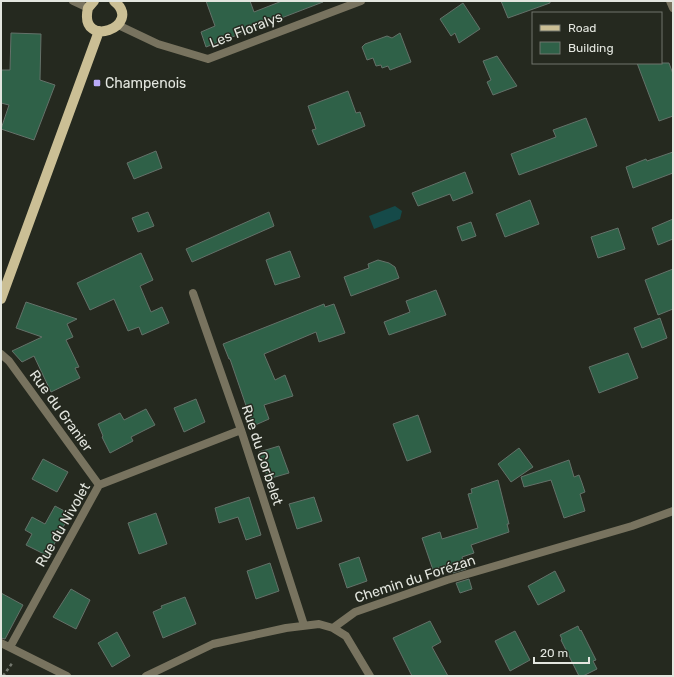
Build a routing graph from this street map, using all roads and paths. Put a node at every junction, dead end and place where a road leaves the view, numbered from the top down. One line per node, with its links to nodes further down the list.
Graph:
1 (73, 1): 5 (street)
2 (114, 1): 7 (main road)
3 (361, 1): 7 (street, Les Floralys)
4 (670, 1): 6 (street)
5 (91, 5): 8 (main road)
6 (673, 8)
7 (118, 25): 8 (main road)
8 (98, 31): 10 (main road)
9 (193, 293): 12 (street, Rue du Corbelet)
10 (1, 299)
11 (1, 354): 13 (street, Rue du Granier)
12 (241, 430): 13 (street, Rue du Nivolet); 15 (street, Rue du Corbelet)
13 (99, 485): 18 (street, Rue du Nivolet)
14 (673, 511): 16 (street, Chemin du Forézan)
15 (304, 625): 16 (street); 20 (street)
16 (333, 628): 21 (street)
17 (1, 643): 18 (street)
18 (10, 647): 19 (street)
19 (67, 676)
20 (146, 676)
21 (370, 676)

